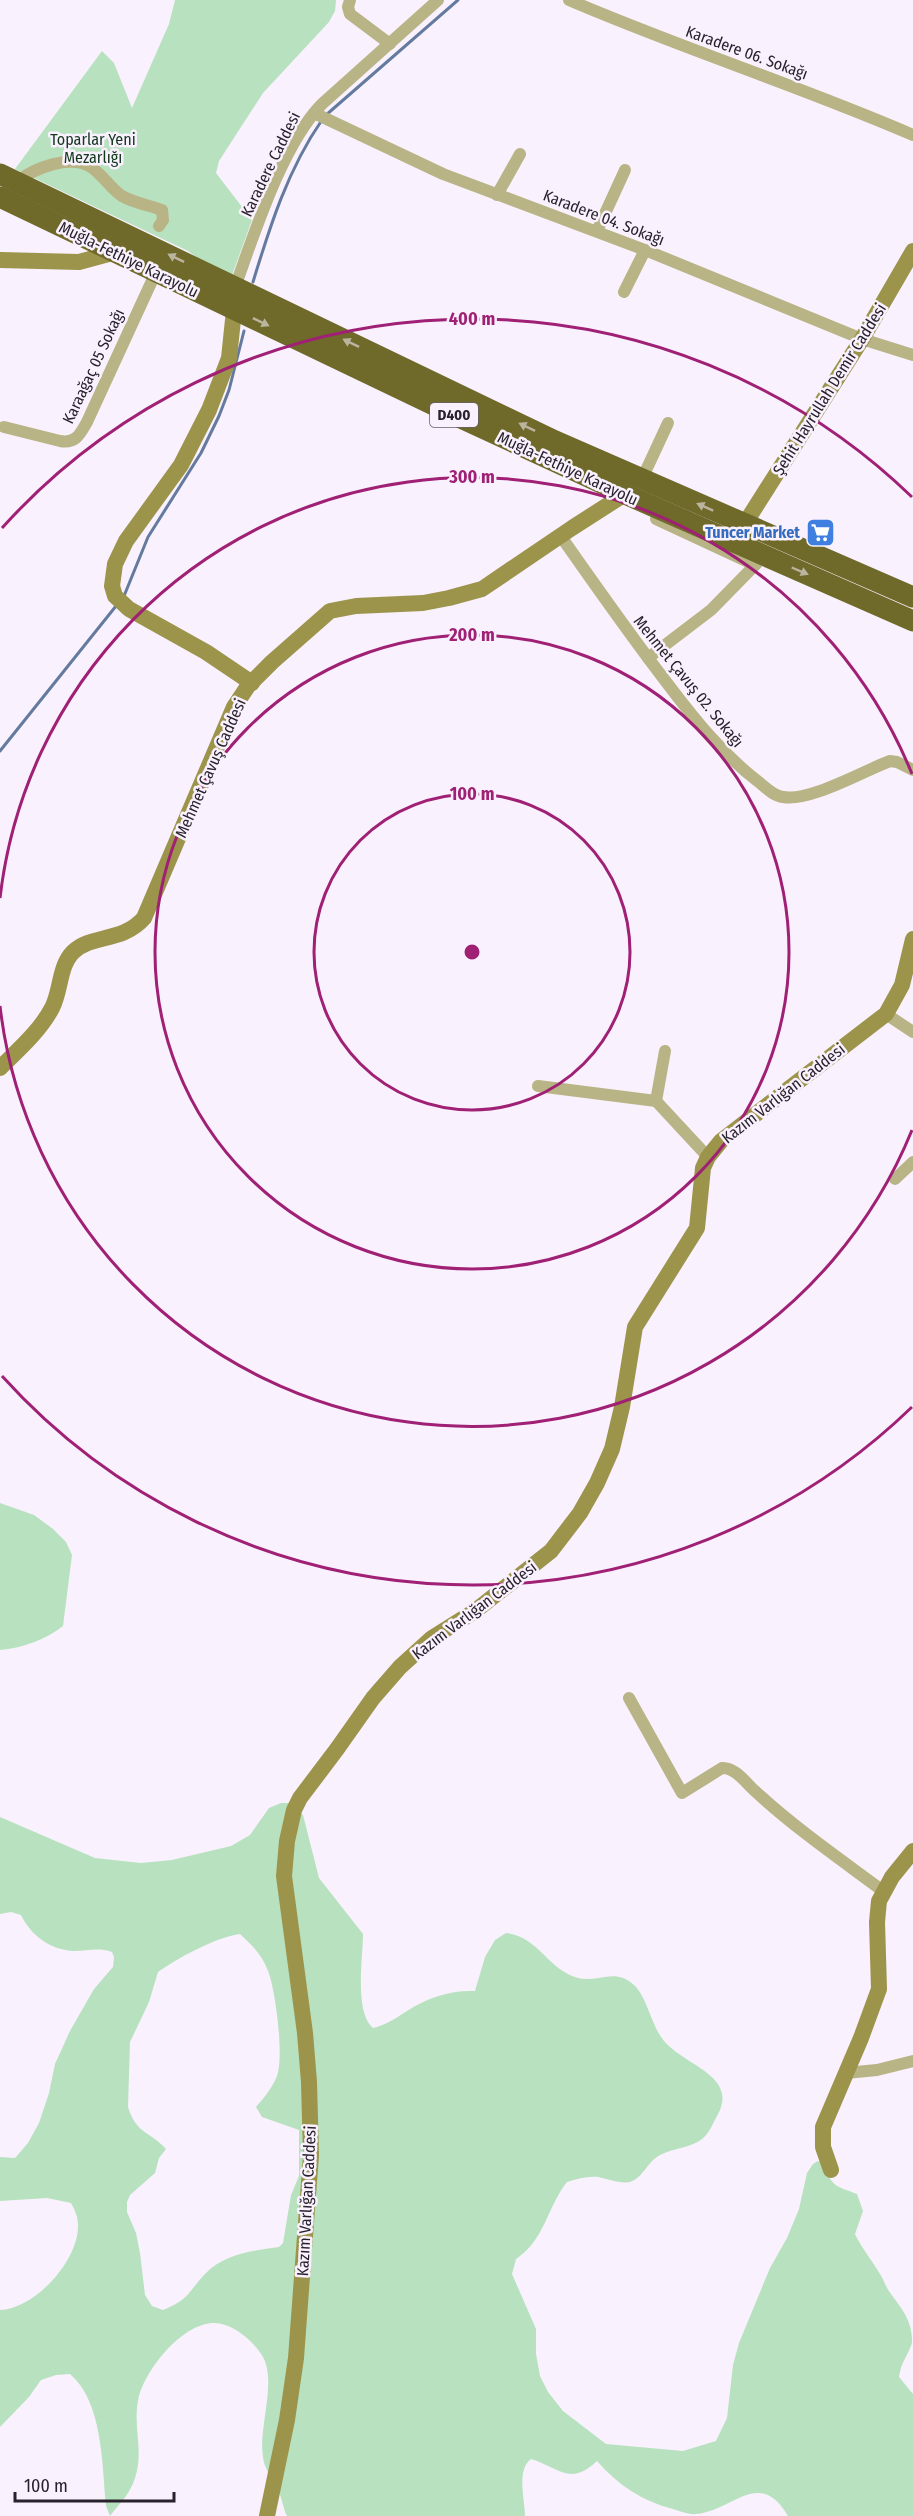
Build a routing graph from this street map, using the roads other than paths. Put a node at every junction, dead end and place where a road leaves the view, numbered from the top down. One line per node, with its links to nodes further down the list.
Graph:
1 (350, 0): 4 (street)
2 (438, 0): 4 (street, Karadere Caddesi)
3 (569, 0): 6 (street, Karadere 06. Sokağı)
4 (390, 44): 5 (street, Karadere Caddesi)
5 (315, 114): 10 (street, Karadere 04. Sokağı); 19 (street, Karadere Caddesi)
6 (913, 135)
7 (520, 154): 10 (street)
8 (626, 170): 13 (street)
9 (9, 178): 12 (street); 19 (highway, Muğla-Fethiye Karayolu / D400, one-way to 9)
10 (497, 195): 13 (street, Karadere 04. Sokağı)
11 (0, 197): 15 (highway, Muğla-Fethiye Karayolu / D400)
12 (159, 226)
13 (597, 231): 14 (street, Karadere 04. Sokağı)
14 (645, 250): 20 (street); 22 (street, Karadere 04. Sokağı)
15 (116, 252): 17 (street); 18 (highway, Muğla-Fethiye Karayolu / D400)
16 (913, 252): 22 (street, Şehit Hayrullah Demir Caddesi)
17 (0, 260)
18 (156, 272): 21 (highway, Muğla-Fethiye Karayolu / D400); 25 (street, Karaağaç 05 Sokağı)
19 (235, 287): 26 (highway, Muğla-Fethiye Karayolu / D400, one-way to 19)
20 (624, 292)
21 (234, 310): 27 (highway, Muğla-Fethiye Karayolu / D400, one-way to 27); 34 (street)
22 (862, 339): 23 (street, Karadere 04. Sokağı); 28 (street, Şehit Hayrullah Demir Caddesi)
23 (913, 355)
24 (668, 423): 26 (street)
25 (4, 427)
26 (642, 479): 28 (highway, Muğla-Fethiye Karayolu / D400, one-way to 26)
27 (621, 497): 29 (street, Mehmet Çavuş Caddesi); 30 (highway, Muğla-Fethiye Karayolu / D400)
28 (744, 525): 31 (highway, Muğla-Fethiye Karayolu / D400)
29 (560, 535): 33 (street, Mehmet Çavuş 02. Sokağı); 34 (street, Mehmet Çavuş Caddesi)
30 (760, 560): 32 (highway, Muğla-Fethiye Karayolu / D400, one-way to 32); 33 (street)
31 (913, 597)
32 (913, 621)
33 (648, 658): 35 (street, Mehmet Çavuş 02. Sokağı)
34 (252, 683): 40 (street, Mehmet Çavuş Caddesi)
35 (913, 770)
36 (913, 939): 37 (street, Kazım Varlığan Caddesi)
37 (886, 1014): 38 (street); 43 (street, Kazım Varlığan Caddesi)
38 (913, 1032)
39 (665, 1051): 42 (street)
40 (0, 1068)
41 (538, 1086): 42 (street)
42 (656, 1101): 43 (street)
43 (708, 1157): 52 (street, Kazım Varlığan Caddesi)
44 (913, 1162): 45 (street)
45 (895, 1179)
46 (629, 1698): 48 (street)
47 (913, 1851): 48 (street)
48 (883, 1891): 50 (street)
49 (913, 2061): 50 (street)
50 (846, 2073): 51 (street)
51 (831, 2170)
52 (267, 2516)

